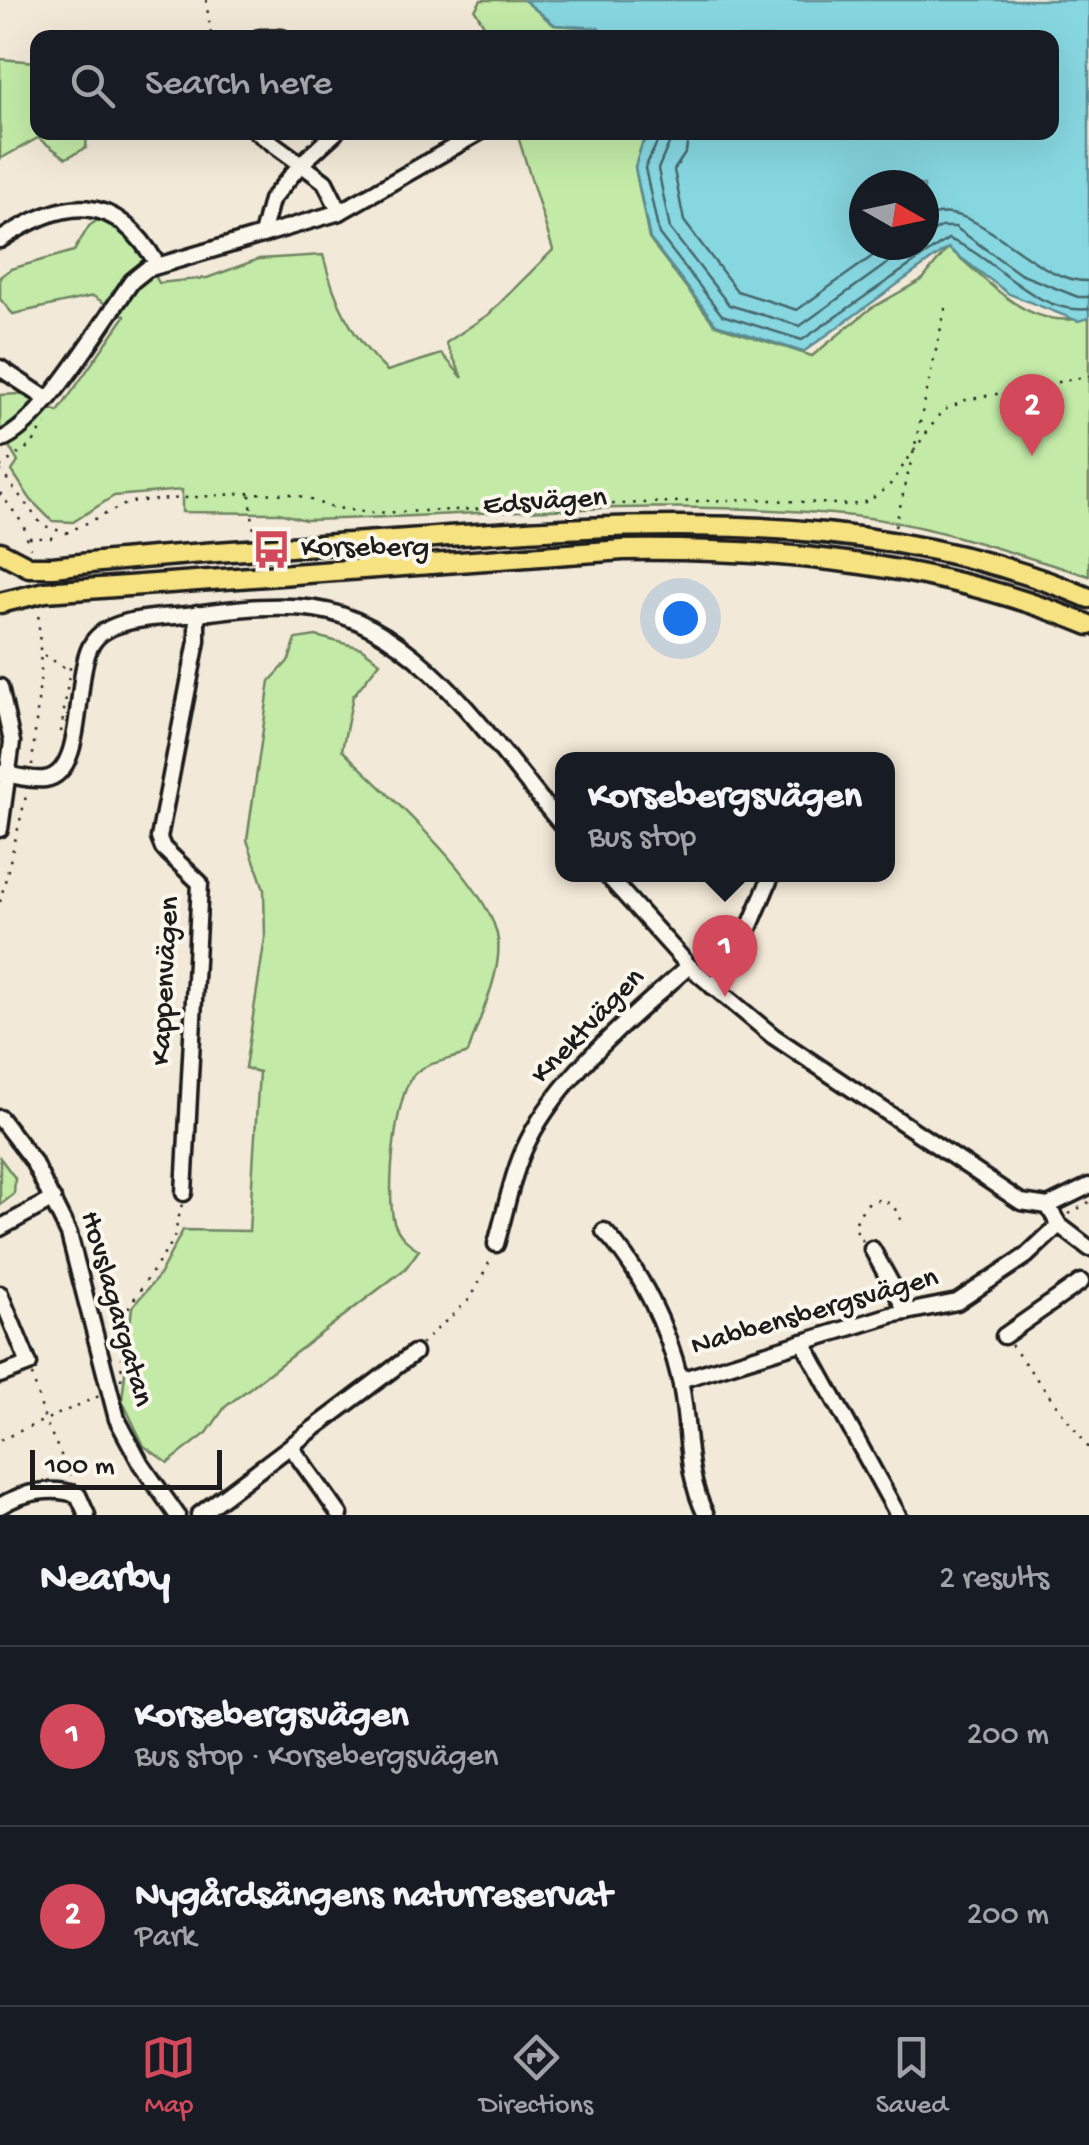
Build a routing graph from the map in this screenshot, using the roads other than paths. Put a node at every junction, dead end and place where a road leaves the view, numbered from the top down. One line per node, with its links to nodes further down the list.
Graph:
1 (269, 140): 4 (street)
2 (328, 140): 4 (street)
3 (467, 140): 5 (street)
4 (302, 164): 5 (street); 6 (street)
5 (340, 212): 6 (street)
6 (262, 235): 8 (street)
7 (0, 240): 8 (street)
8 (158, 264): 10 (street)
9 (0, 368): 10 (street)
10 (44, 404): 11 (street)
11 (0, 440)
12 (0, 552): 13 (main road, Edsvägen)
13 (1089, 598)
14 (2, 603): 16 (main road, Edsvägen)
15 (197, 613): 18 (street); 19 (street); 27 (street, Kappenvägen)
16 (1089, 625)
17 (0, 687): 18 (street)
18 (5, 774): 20 (street)
19 (555, 817)
20 (0, 830)
21 (613, 882): 23 (street)
22 (769, 882): 24 (street)
23 (689, 966): 24 (street); 33 (street, Knektvägen)
24 (712, 986): 29 (street)
25 (0, 1118): 28 (street, Hovslagargatan)
26 (1089, 1186): 29 (street)
27 (184, 1193)
28 (53, 1199): 31 (street); 48 (street, Hovslagargatan)
29 (1048, 1206): 30 (street)
30 (1059, 1225): 35 (street); 38 (street, Nabbensbergsvägen)
31 (0, 1228)
32 (604, 1231): 44 (street, Nabbensbergsvägen)
33 (496, 1244)
34 (872, 1248): 38 (street)
35 (1089, 1248)
36 (1087, 1280): 40 (street)
37 (0, 1294): 39 (street)
38 (908, 1312): 41 (street, Nabbensbergsvägen)
39 (6, 1321): 43 (street)
40 (1004, 1336)
41 (803, 1342): 44 (street, Nabbensbergsvägen); 52 (street)
42 (414, 1353): 45 (street)
43 (0, 1374)
44 (680, 1380): 51 (street, Nabbensbergsvägen)
45 (290, 1447): 49 (street); 50 (street)
46 (0, 1506): 47 (street)
47 (86, 1515)
48 (176, 1515)
49 (200, 1515)
50 (340, 1515)
51 (706, 1515)
52 (898, 1515)

